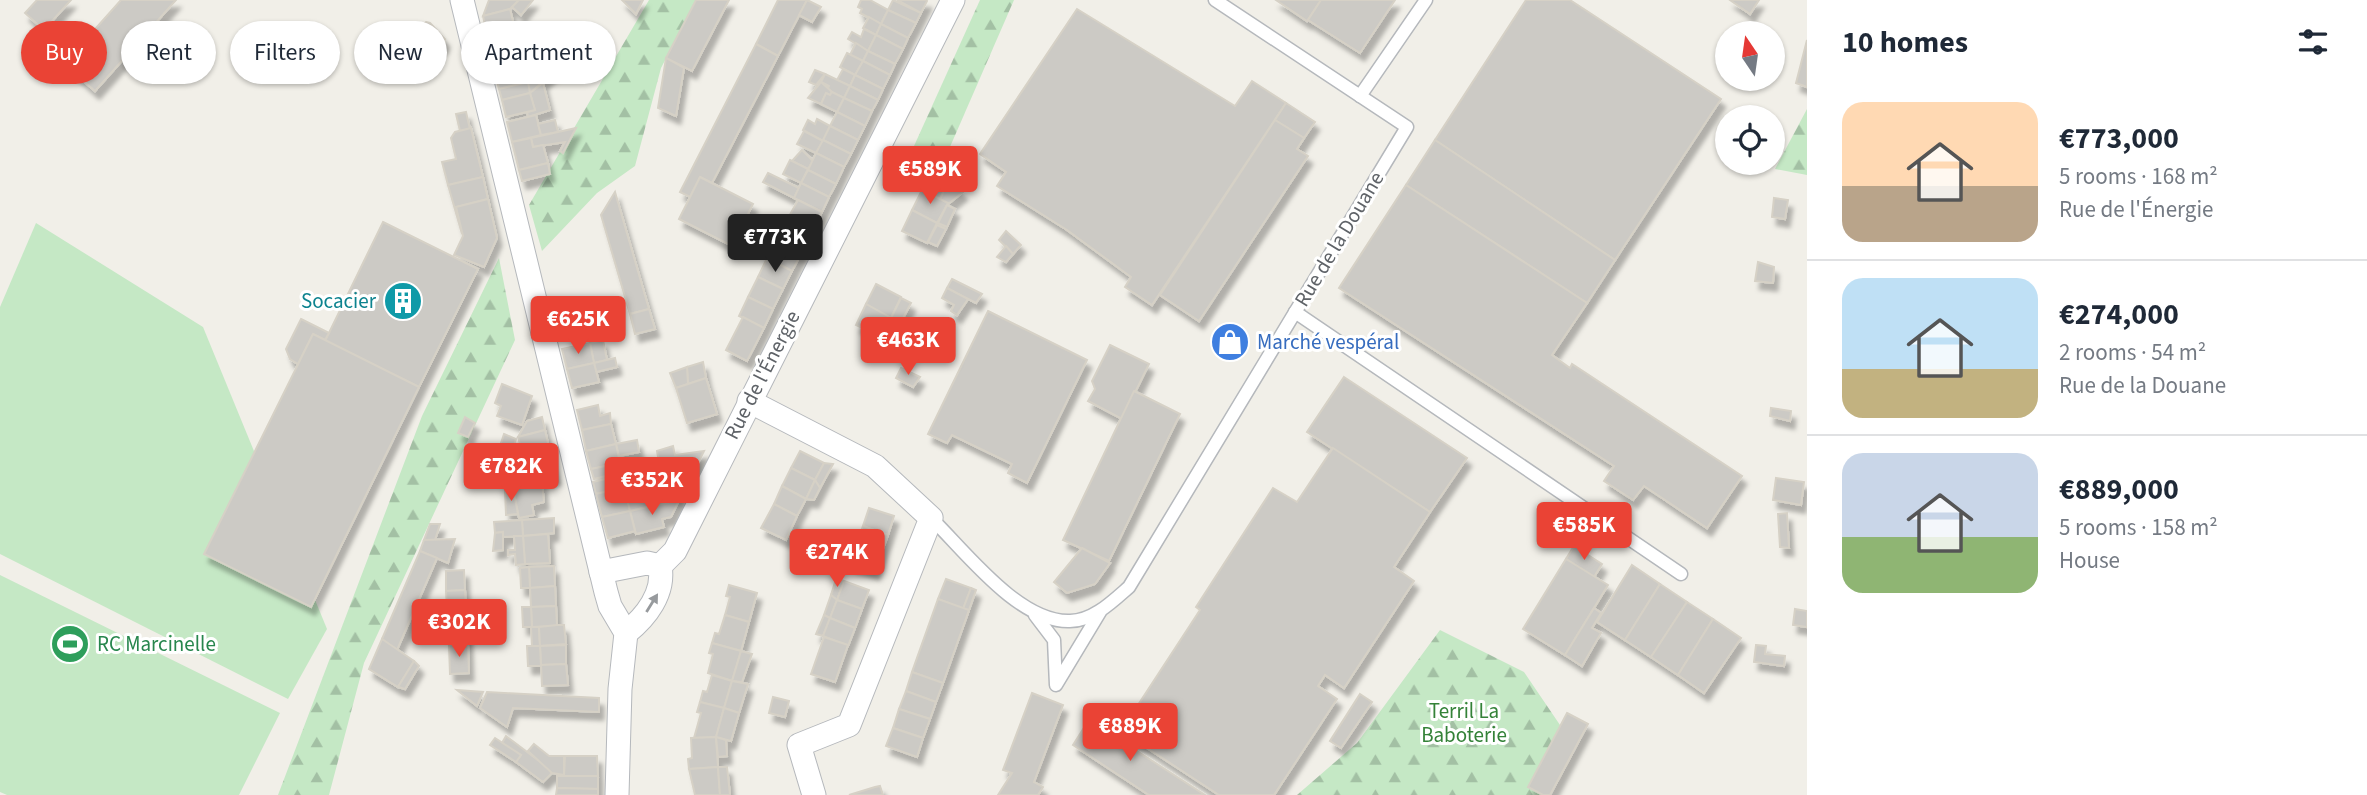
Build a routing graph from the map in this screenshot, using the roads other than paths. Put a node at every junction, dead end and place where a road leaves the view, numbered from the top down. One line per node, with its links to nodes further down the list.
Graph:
1 (462, 0): 10 (street)
2 (953, 0): 7 (street, Rue de l'Énergie)
3 (1215, 0): 5 (lane, Rue de la Douane)
4 (1426, 0): 5 (lane)
5 (1360, 96): 6 (lane, Rue de la Douane)
6 (1295, 312): 11 (lane); 12 (lane, Rue de la Douane)
7 (749, 401): 8 (street, Rue de la Douane); 9 (street, Rue de l'Énergie)
8 (931, 518): 13 (lane, Rue de la Douane); 16 (street)
9 (660, 566): 10 (street); 14 (street, Rue de l'Énergie, one-way to 9)
10 (601, 572): 14 (street)
11 (1681, 574)
12 (1100, 612): 13 (lane, Rue de la Douane); 13 (lane, Rue de la Douane)
13 (1035, 615)
14 (626, 633): 15 (street)
15 (617, 795)
16 (814, 795)

